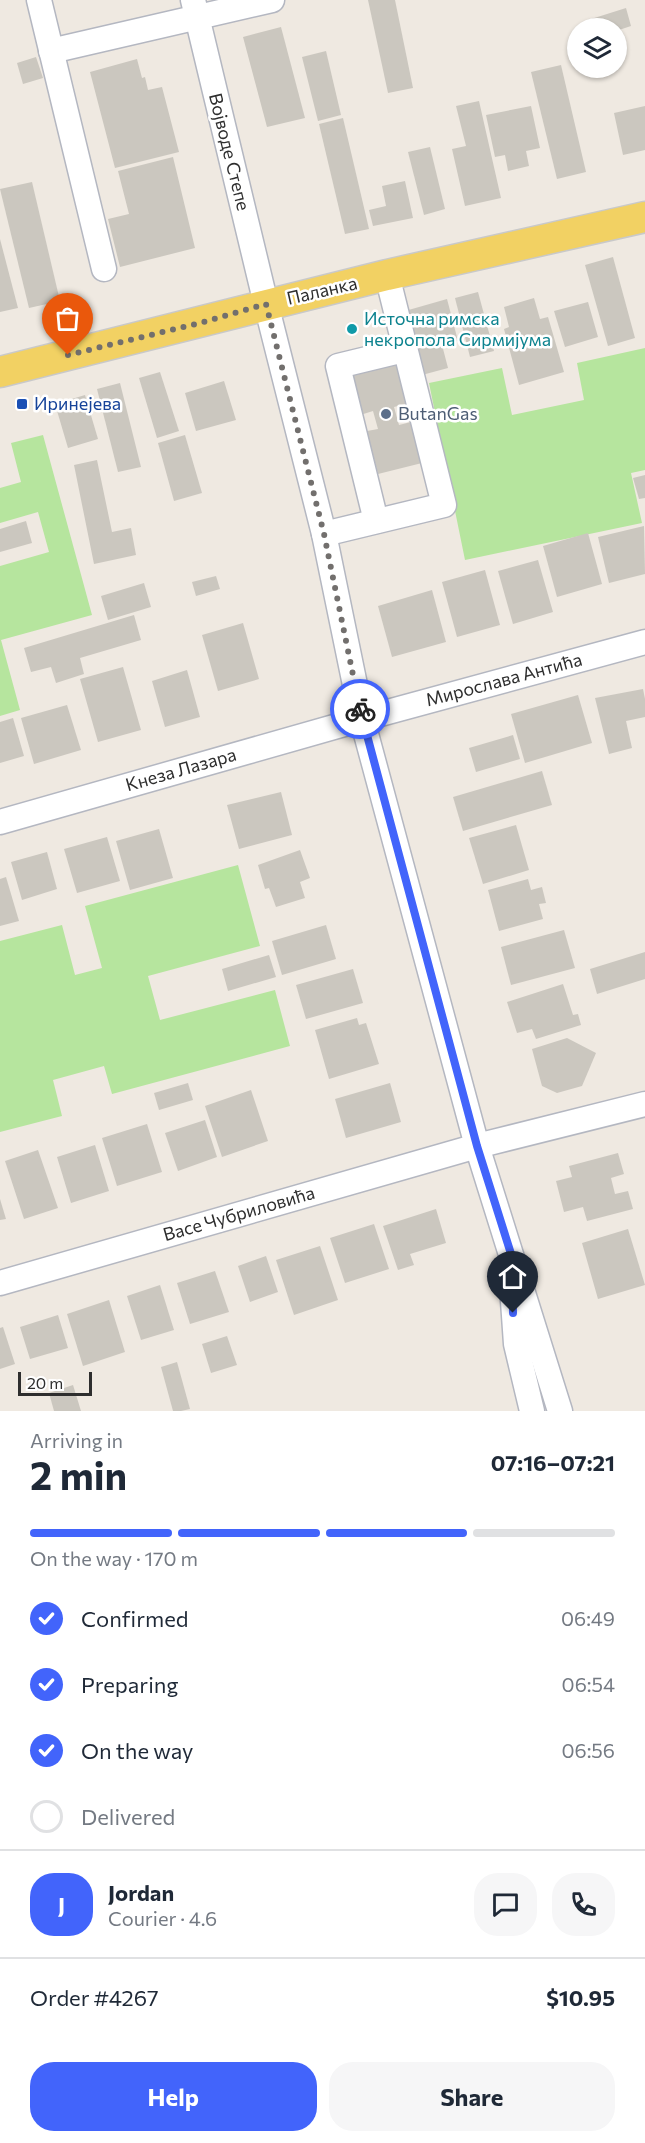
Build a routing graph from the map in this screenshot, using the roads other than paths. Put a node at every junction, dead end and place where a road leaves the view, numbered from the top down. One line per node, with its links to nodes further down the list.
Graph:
1 (39, 0): 4 (street)
2 (272, 0): 3 (street)
3 (194, 9): 4 (street); 8 (street, Војводе Степе)
4 (51, 51): 6 (street)
5 (645, 218): 7 (main road, Паланка)
6 (104, 269)
7 (387, 275): 8 (main road, Паланка); 9 (street)
8 (266, 304): 10 (main road, Паланка); 12 (street)
9 (404, 350): 11 (street); 11 (street)
10 (0, 372)
11 (376, 521): 12 (street)
12 (324, 534): 14 (street)
13 (645, 642): 14 (street, Мирослава Антића)
14 (362, 719): 15 (street, Кнеза Лазара); 17 (street)
15 (0, 822)
16 (645, 1104): 17 (street, Васе Чубриловића)
17 (477, 1146): 18 (street); 19 (street, Васе Чубриловића)
18 (512, 1257): 20 (street); 21 (street)
19 (0, 1283)
20 (532, 1411)
21 (560, 1411)

